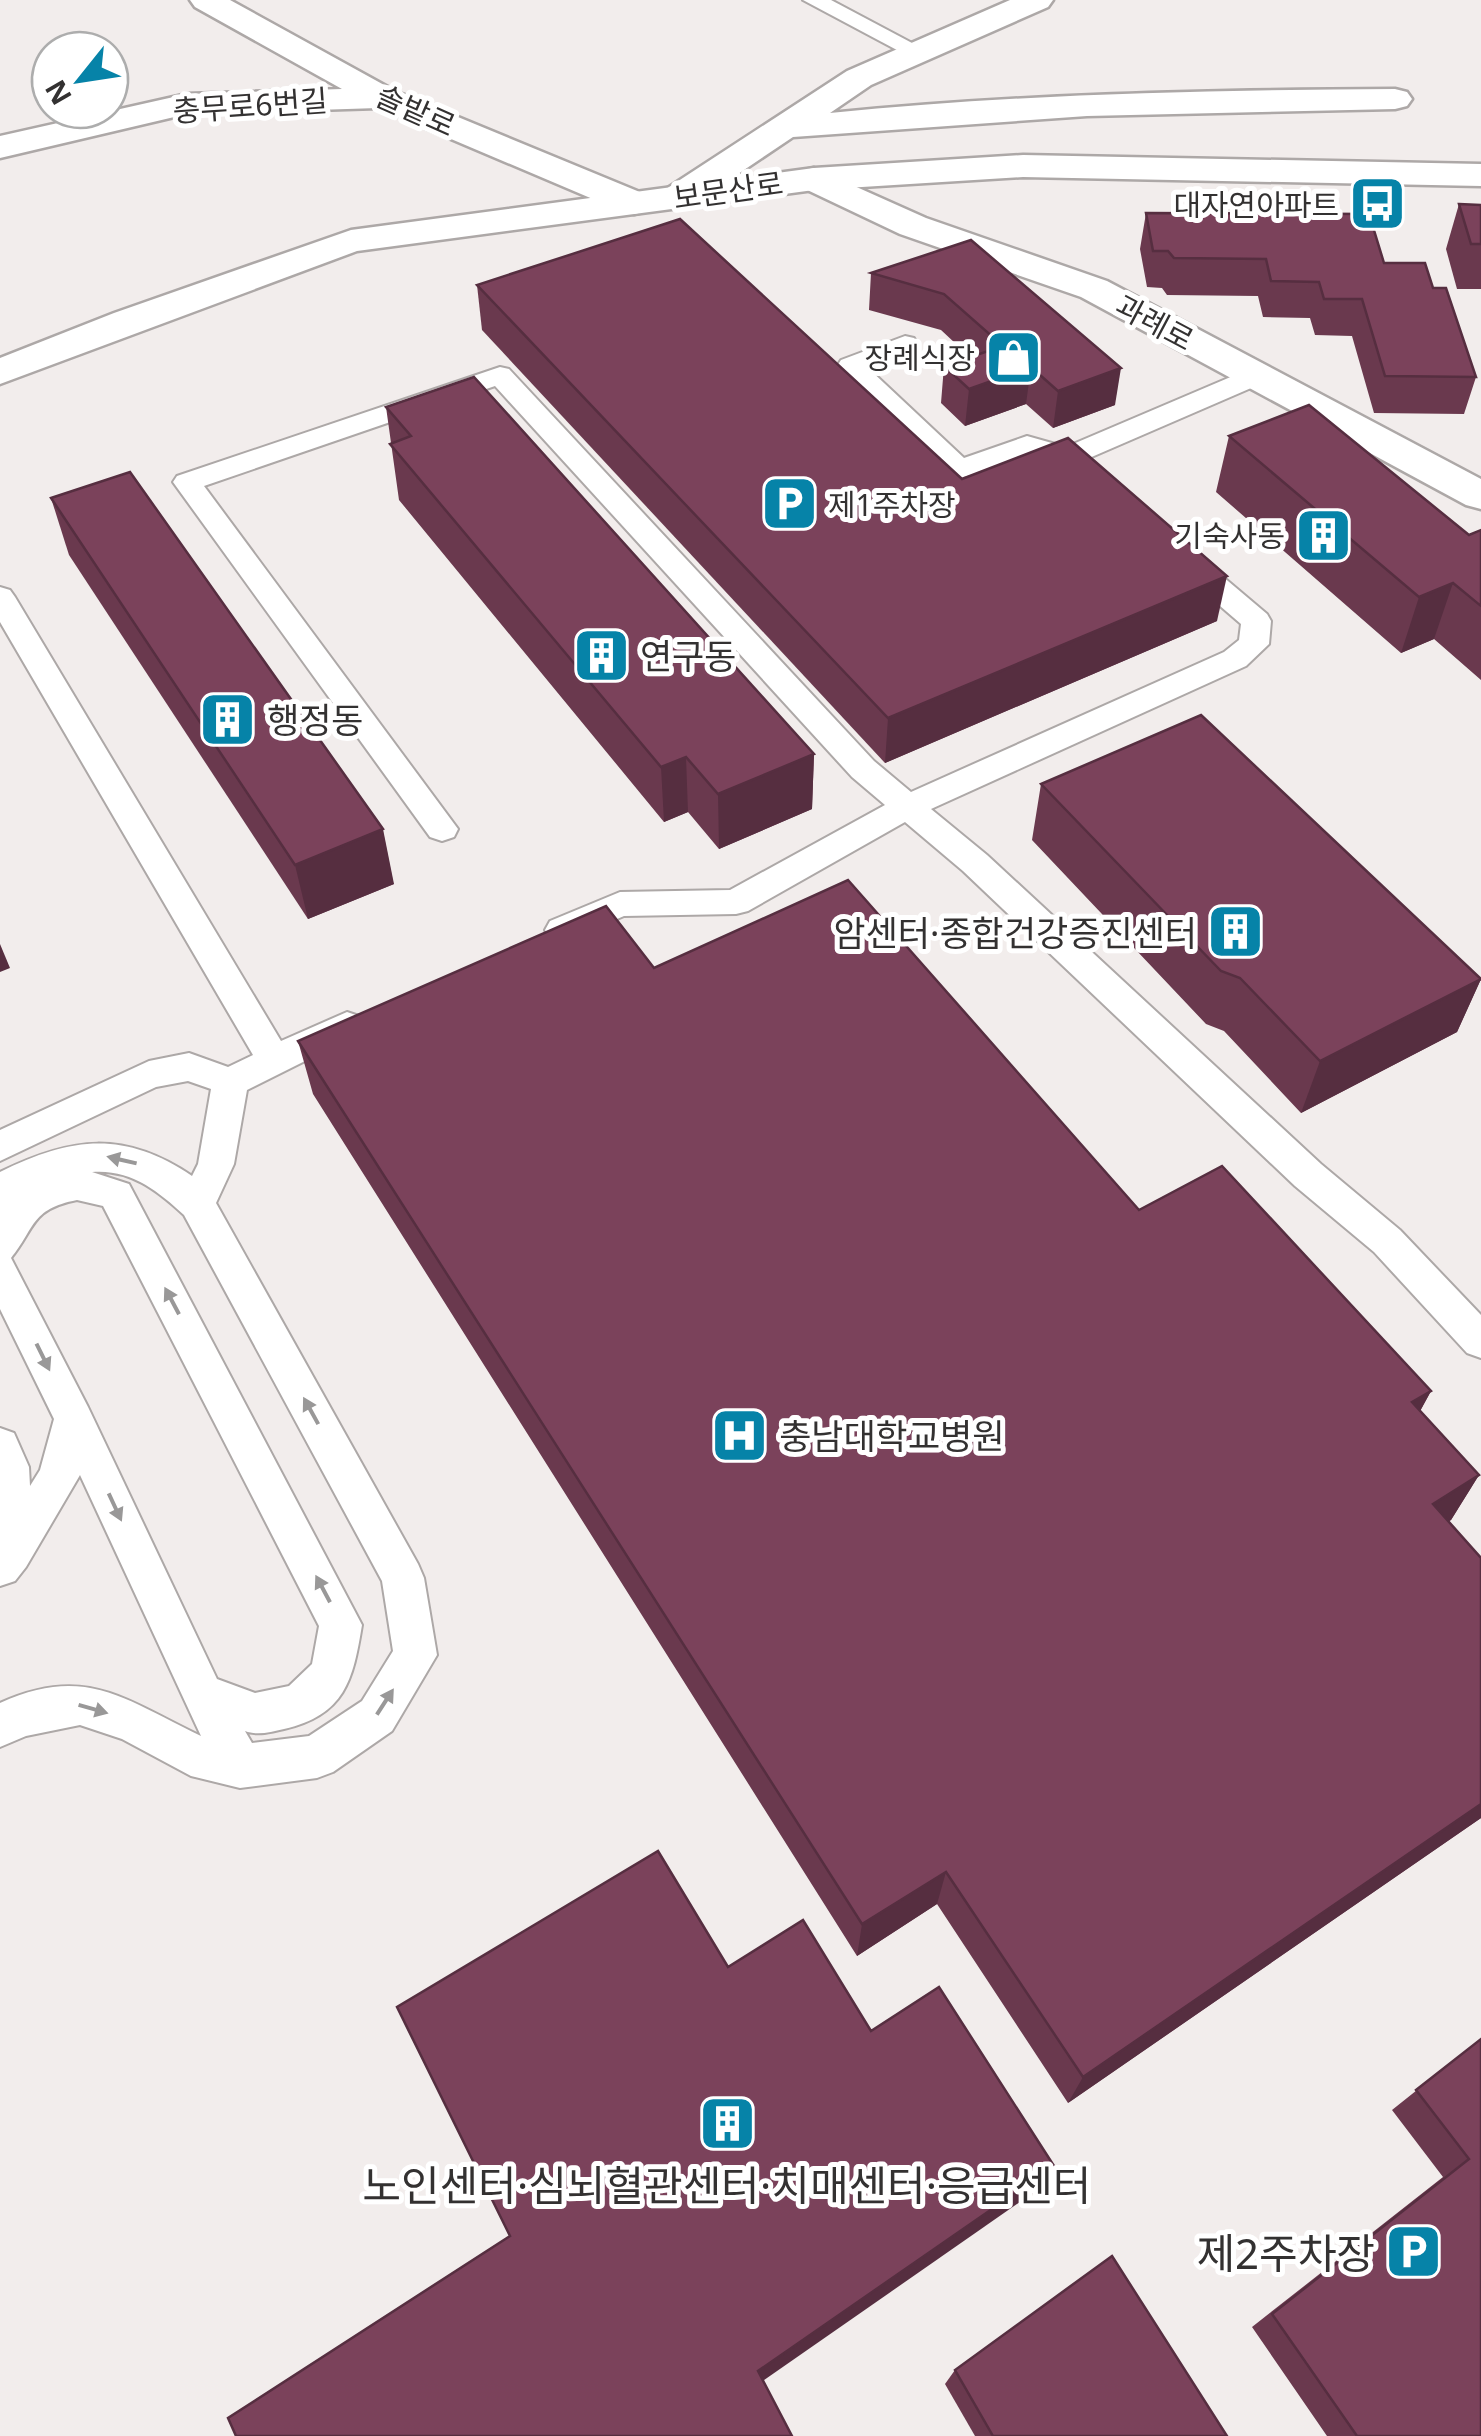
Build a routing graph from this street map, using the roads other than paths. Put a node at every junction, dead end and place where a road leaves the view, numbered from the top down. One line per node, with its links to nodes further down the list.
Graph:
1 (278, 0): 4 (street)
2 (814, 0): 5 (lane)
3 (1037, 0): 5 (street)
4 (219, 5): 6 (street, 솔밭로)
5 (918, 52): 8 (street)
6 (383, 98): 9 (street, 충무로6번길); 13 (street, 솔밭로)
7 (1394, 99): 8 (street)
8 (780, 128): 12 (street)
9 (0, 147)
10 (1481, 174): 11 (street, 보문산로)
11 (814, 178): 12 (street, 보문산로); 16 (street, 과례로)
12 (679, 196): 13 (street, 보문산로)
13 (634, 203): 15 (street, 보문산로)
14 (905, 344): 17 (lane)
15 (0, 372)
16 (1256, 376): 17 (lane); 19 (street, 과례로)
17 (1068, 457): 18 (lane)
18 (1111, 495)
19 (1481, 496)
20 (1169, 546): 22 (lane)
21 (0, 597): 26 (lane)
22 (910, 805): 23 (lane); 24 (lane); 33 (lane)
23 (442, 829)
24 (534, 942)
25 (379, 1011): 26 (lane)
26 (273, 1058): 27 (lane)
27 (230, 1082): 28 (lane); 30 (lane)
28 (0, 1146)
29 (0, 1190): 30 (lane, one-way to 29)
30 (197, 1204): 39 (lane, one-way to 30)
31 (0, 1246): 37 (lane, one-way to 31)
32 (0, 1270): 34 (lane, one-way to 34)
33 (1481, 1341)
34 (74, 1418): 36 (lane); 37 (lane, one-way to 37)
35 (0, 1446): 36 (lane)
36 (6, 1560)
37 (202, 1694): 39 (lane)
38 (0, 1726): 39 (lane, one-way to 39)
39 (240, 1766)

